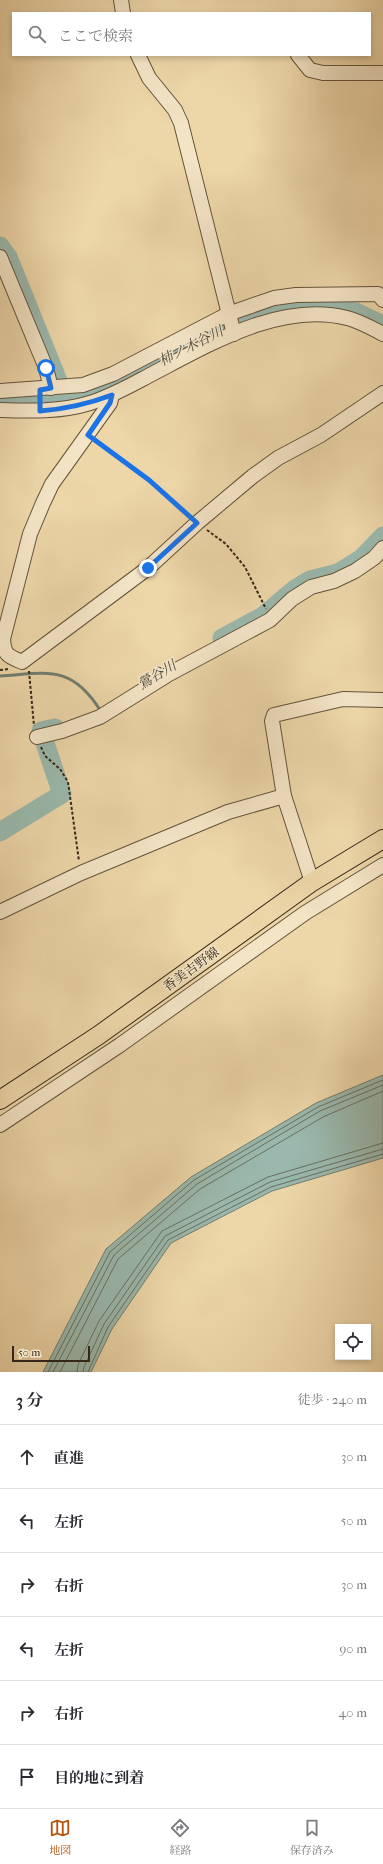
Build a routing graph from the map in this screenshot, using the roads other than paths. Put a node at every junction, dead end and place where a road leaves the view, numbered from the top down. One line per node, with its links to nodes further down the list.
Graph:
1 (121, 0): 2 (street)
2 (123, 12)
3 (138, 56): 8 (street)
4 (299, 56): 5 (street)
5 (383, 72)
6 (0, 257): 12 (street)
7 (383, 300): 8 (street)
8 (231, 324): 9 (street); 12 (street); 13 (street)
9 (383, 334)
10 (0, 391): 12 (street)
11 (383, 393): 13 (street)
12 (48, 394): 13 (street); 14 (street)
13 (112, 395)
14 (0, 410)
15 (383, 548): 17 (street)
16 (383, 700): 18 (street)
17 (42, 736)
18 (284, 796): 21 (street); 22 (street)
19 (383, 838): 21 (main road, 香美吉野線)
20 (383, 865): 24 (street)
21 (312, 882): 23 (main road, 香美吉野線)
22 (0, 912)
23 (0, 1100)
24 (0, 1125)

